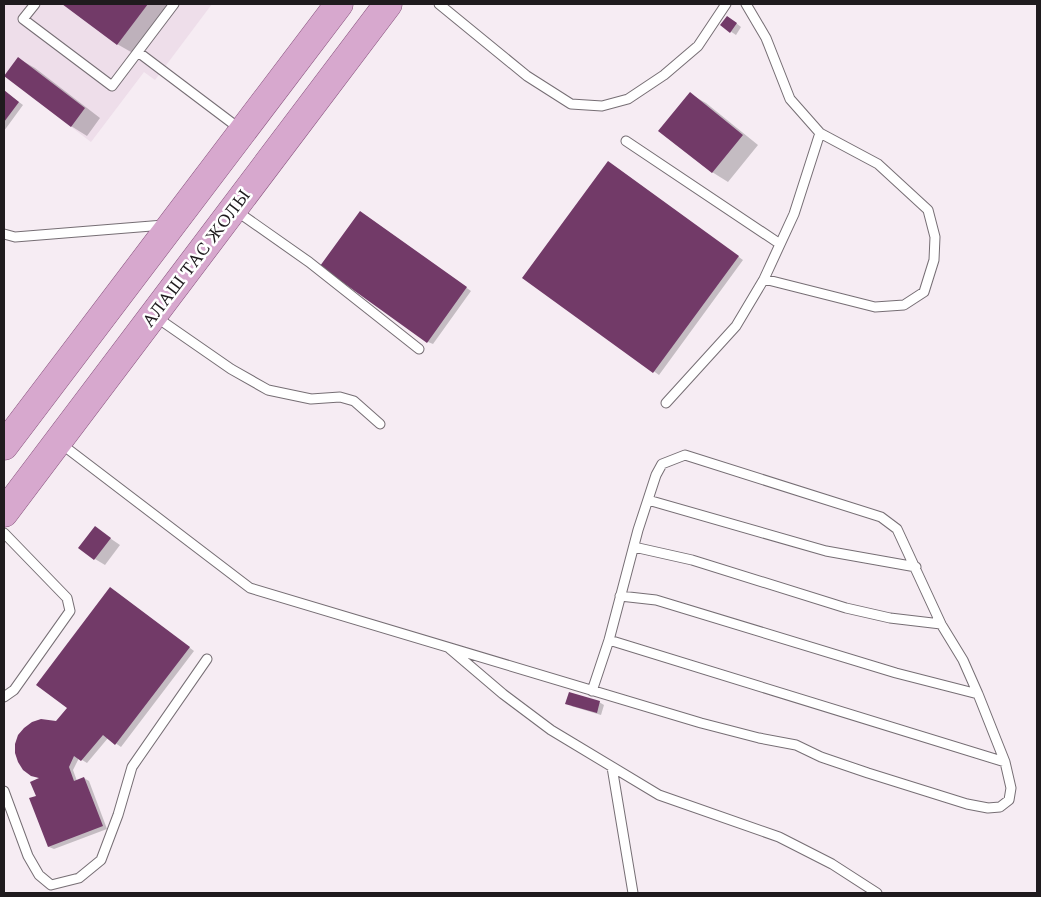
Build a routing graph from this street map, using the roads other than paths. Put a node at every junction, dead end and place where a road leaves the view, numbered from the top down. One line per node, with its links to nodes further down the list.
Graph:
1 (35, 4): 8 (lane)
2 (174, 4): 8 (lane)
3 (388, 4): 12 (main road, АЛАШ ТАС ЖОЛЫ)
4 (439, 4): 5 (lane)
5 (726, 4)
6 (746, 4): 10 (lane)
7 (332, 9): 9 (main road)
8 (138, 52): 9 (lane)
9 (242, 131): 13 (main road)
10 (820, 133): 15 (lane); 16 (lane)
11 (626, 140): 15 (lane)
12 (233, 209): 17 (main road, АЛАШ ТАС ЖОЛЫ); 18 (lane)
13 (172, 225): 14 (lane); 22 (main road)
14 (4, 234)
15 (780, 244): 16 (lane)
16 (764, 279): 19 (lane)
17 (153, 315): 20 (lane); 21 (main road, АЛАШ ТАС ЖОЛЫ)
18 (419, 350)
19 (666, 403)
20 (380, 424)
21 (58, 441): 24 (main road, АЛАШ ТАС ЖОЛЫ); 31 (lane)
22 (4, 446)
23 (648, 500): 26 (lane); 27 (lane); 27 (lane)
24 (4, 513)
25 (4, 534): 35 (lane)
26 (634, 547): 28 (lane); 29 (lane)
27 (916, 567): 29 (lane)
28 (620, 596): 30 (lane); 34 (lane)
29 (941, 624): 34 (lane)
30 (609, 640): 33 (lane); 36 (lane)
31 (445, 645): 33 (lane); 37 (lane)
32 (207, 659): 38 (lane)
33 (592, 690): 36 (lane)
34 (978, 694): 36 (lane)
35 (4, 697)
36 (1005, 762)
37 (612, 767): 39 (lane); 40 (lane)
38 (4, 791)
39 (633, 893)
40 (877, 893)

